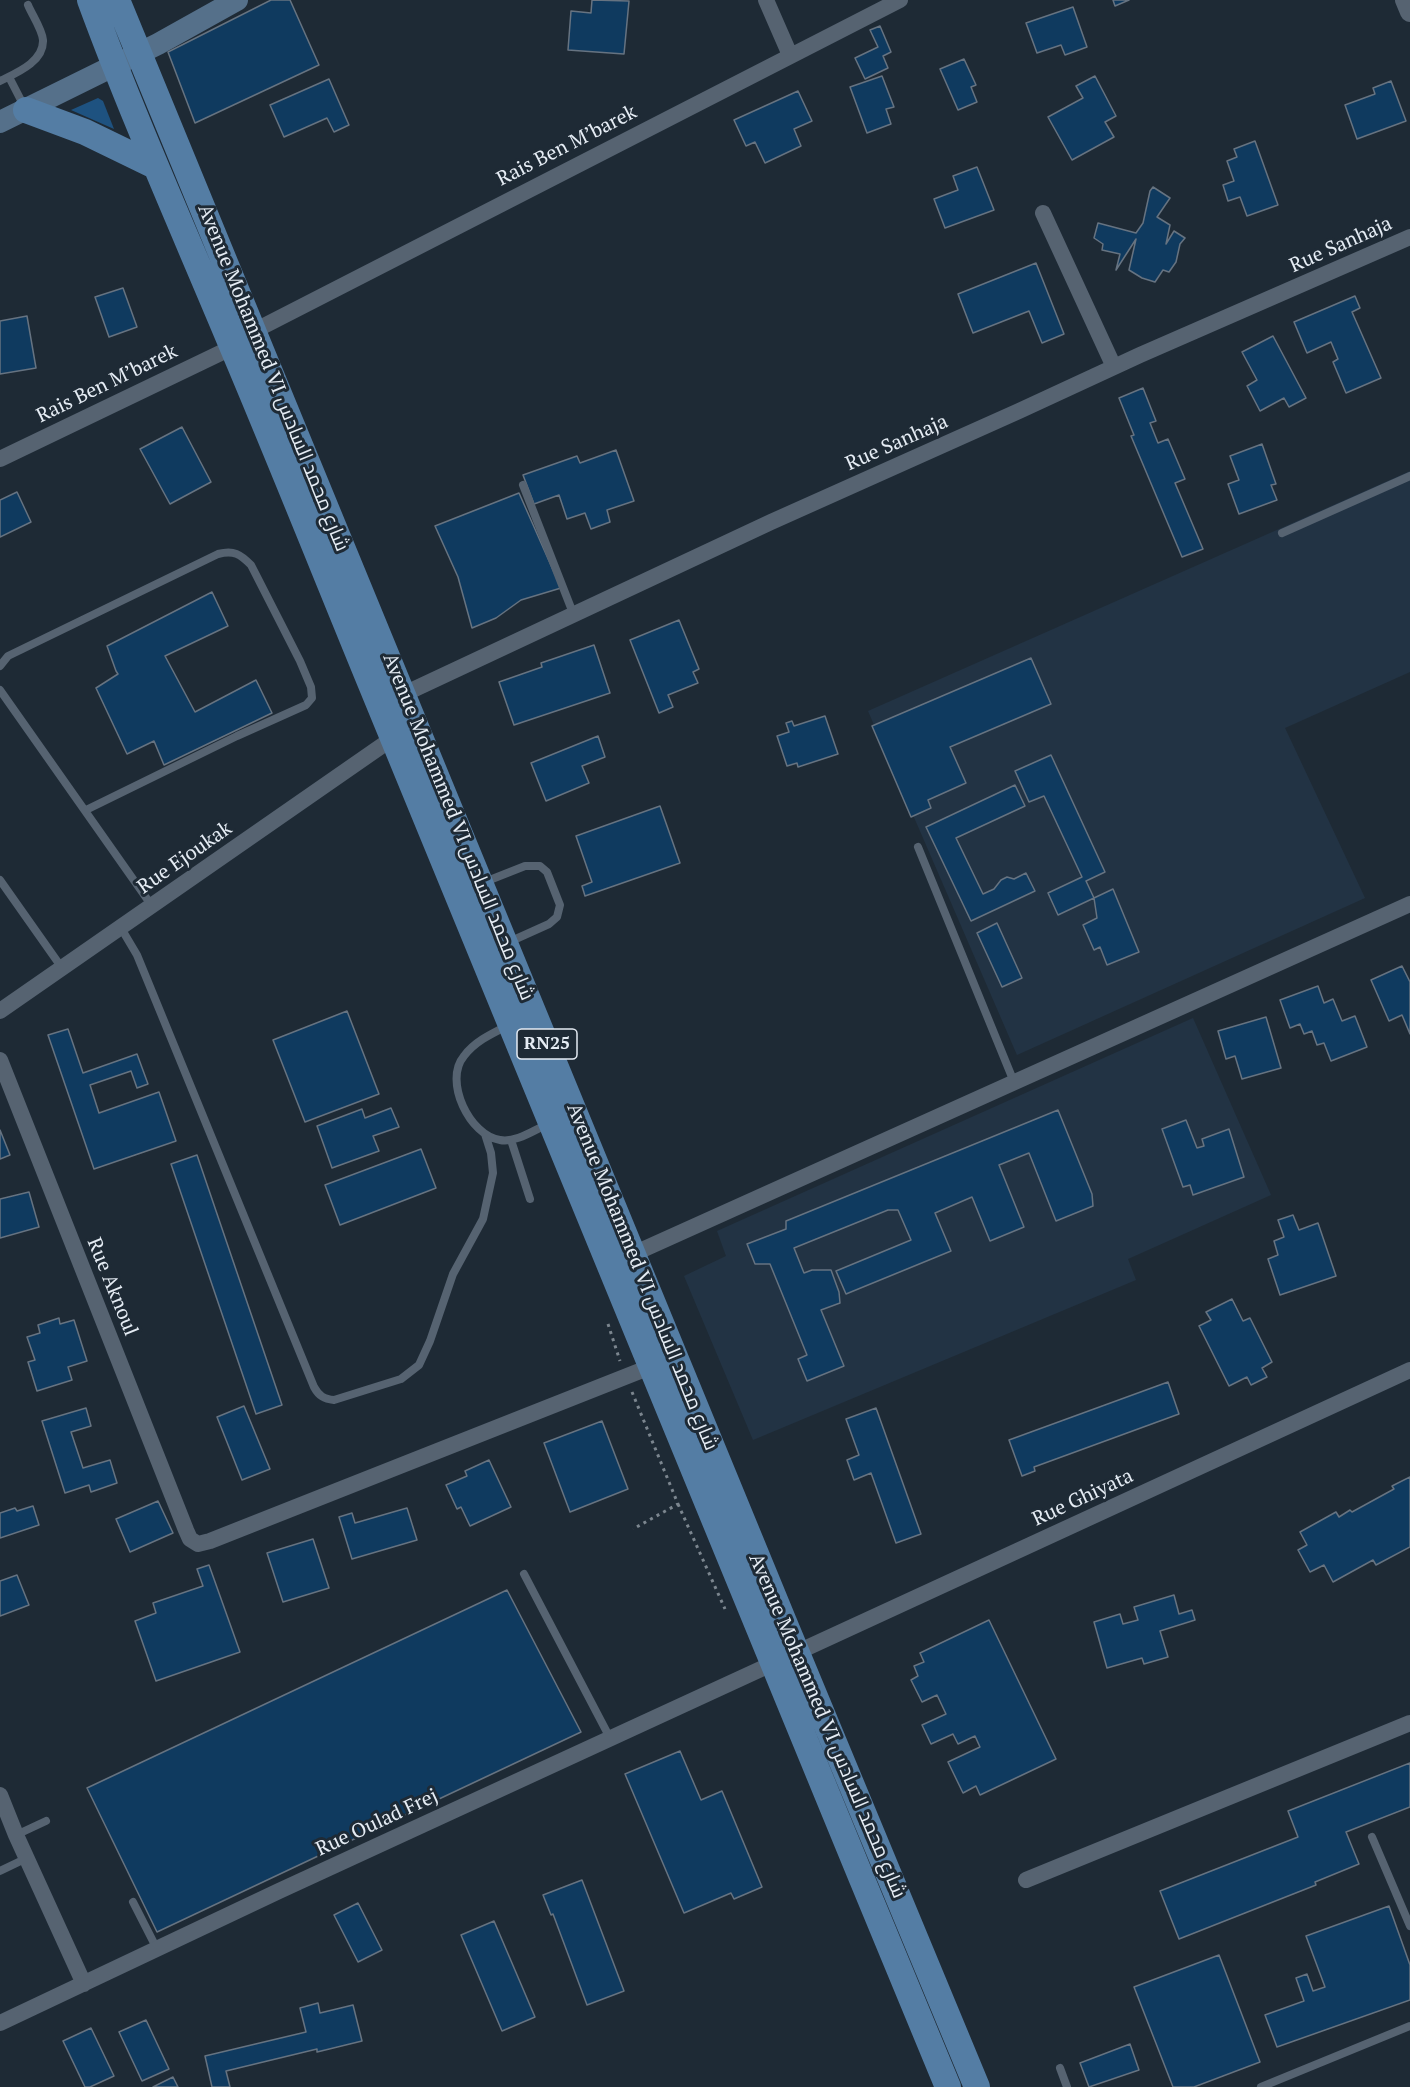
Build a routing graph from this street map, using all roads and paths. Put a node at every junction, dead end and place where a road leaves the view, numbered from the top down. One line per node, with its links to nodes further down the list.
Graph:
1 (90, 0): 11 (main road, Avenue Mohammed VI شارع محمد السادس / RN25)
2 (117, 0): 9 (main road, Avenue Mohammed VI شارع محمد السادس / RN25)
3 (237, 0): 9 (main road)
4 (766, 0): 10 (street)
5 (900, 0): 10 (street, Rais Ben M’barek)
6 (1405, 0): 8 (street)
7 (28, 5): 12 (lane)
8 (1410, 12)
9 (139, 53): 11 (main road); 18 (main road, Avenue Mohammed VI شارع محمد السادس / RN25)
10 (790, 55): 18 (street, Rais Ben M’barek)
11 (115, 65): 13 (main road); 15 (main road, Avenue Mohammed VI شارع محمد السادس / RN25)
12 (4, 79): 13 (lane)
13 (26, 110): 14 (main road); 15 (main road)
14 (0, 122)
15 (155, 166): 19 (main road, Avenue Mohammed VI شارع محمد السادس / RN25)
16 (1043, 213): 20 (street)
17 (1410, 237): 20 (street, Rue Sanhaja)
18 (254, 331): 28 (main road, Avenue Mohammed VI شارع محمد السادس / RN25)
19 (233, 347): 21 (street, Rais Ben M’barek); 29 (main road, Avenue Mohammed VI شارع محمد السادس / RN25)
20 (1114, 367): 25 (street, Rue Sanhaja)
21 (0, 459)
22 (1410, 476): 24 (lane)
23 (523, 485): 25 (lane)
24 (1282, 533)
25 (573, 613): 28 (street, Rue Sanhaja)
26 (0, 666): 30 (lane)
27 (0, 690): 30 (lane)
28 (404, 694): 33 (main road, Avenue Mohammed VI شارع محمد السادس / RN25)
29 (393, 738): 35 (street, Rue Ejoukak); 40 (main road, Avenue Mohammed VI شارع محمد السادس / RN25)
30 (86, 810): 35 (lane)
31 (918, 847): 42 (lane)
32 (0, 880): 38 (lane)
33 (481, 883): 37 (main road, Avenue Mohammed VI شارع محمد السادس / RN25); 37 (lane)
34 (1410, 904): 42 (street)
35 (153, 906): 36 (street, Rue Ejoukak)
36 (121, 928): 38 (street, Rue Ejoukak); 44 (lane)
37 (506, 943): 47 (main road, Avenue Mohammed VI شارع محمد السادس / RN25)
38 (62, 968): 39 (street, Rue Ejoukak)
39 (0, 1011)
40 (509, 1024): 43 (main road, Avenue Mohammed VI شارع محمد السادس / RN25); 44 (lane)
41 (0, 1060): 51 (street, Rue Aknoul)
42 (1014, 1082): 47 (street)
43 (550, 1123): 45 (lane); 49 (main road, Avenue Mohammed VI شارع محمد السادس / RN25)
44 (485, 1134): 45 (lane)
45 (511, 1140): 46 (lane)
46 (530, 1199)
47 (633, 1254): 56 (main road, Avenue Mohammed VI شارع محمد السادس / RN25)
48 (606, 1317): 51 (path)
49 (650, 1367): 51 (street); 57 (main road, Avenue Mohammed VI شارع محمد السادس / RN25)
50 (1410, 1370): 56 (street, Rue Ghiyata)
51 (626, 1376): 52 (path)
52 (678, 1504): 53 (path); 55 (path)
53 (633, 1529)
54 (524, 1574): 59 (lane)
55 (725, 1609)
56 (796, 1652): 57 (street, Rue Ghiyata); 75 (main road, Avenue Mohammed VI شارع محمد السادس / RN25)
57 (773, 1663): 59 (street, Rue Oulad Frej); 74 (main road, Avenue Mohammed VI شارع محمد السادس / RN25)
58 (1410, 1723): 66 (street)
59 (610, 1738): 69 (street, Rue Oulad Frej)
60 (0, 1795): 62 (street)
61 (45, 1821): 62 (lane)
62 (16, 1835): 64 (street)
63 (1372, 1837): 68 (lane)
64 (27, 1858): 65 (lane); 70 (street)
65 (0, 1871)
66 (1026, 1880)
67 (133, 1902): 69 (lane)
68 (1410, 1926)
69 (158, 1949): 70 (street, Rue Oulad Frej)
70 (84, 1984): 71 (street, Rue Oulad Frej)
71 (0, 2023)
72 (1410, 2026): 77 (lane)
73 (1060, 2068): 76 (lane)
74 (948, 2087)
75 (977, 2087)
76 (1067, 2087)
77 (1261, 2087)

